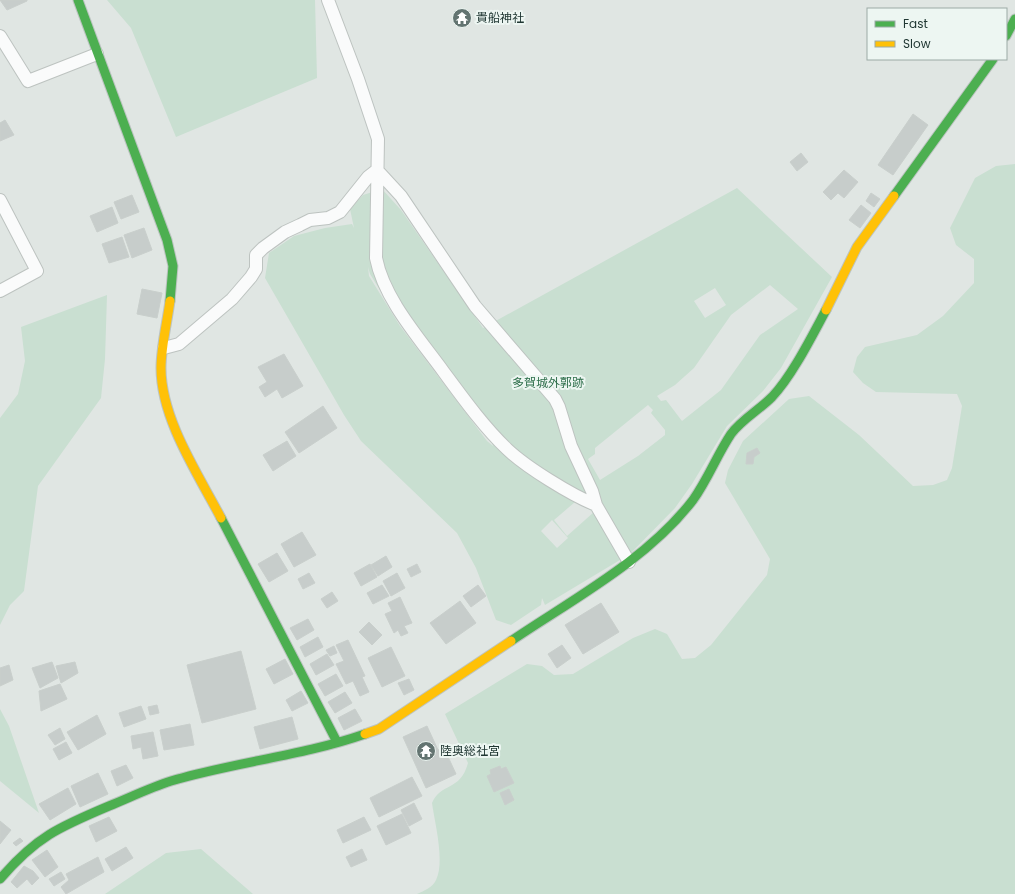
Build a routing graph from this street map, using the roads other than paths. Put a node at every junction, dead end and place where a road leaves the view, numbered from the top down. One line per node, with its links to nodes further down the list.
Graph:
1 (78, 0): 6 (street)
2 (328, 0): 8 (street)
3 (1015, 19): 4 (street)
4 (1007, 34)
5 (0, 36): 6 (street)
6 (97, 54): 11 (street)
7 (992, 60): 13 (street)
8 (377, 170): 11 (street); 12 (street); 12 (street)
9 (0, 200): 10 (street)
10 (0, 291)
11 (164, 348): 14 (street)
12 (596, 505): 13 (street)
13 (629, 562): 14 (street)
14 (337, 742): 15 (street)
15 (0, 879)

